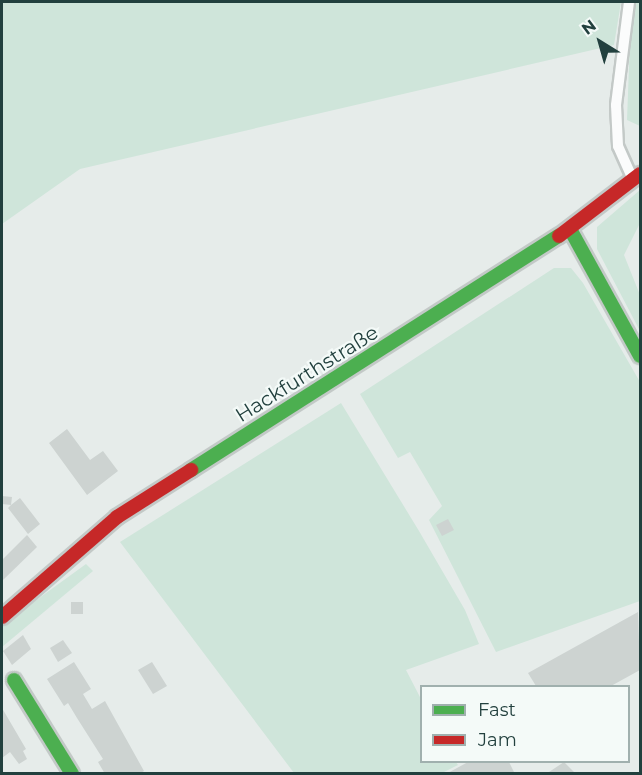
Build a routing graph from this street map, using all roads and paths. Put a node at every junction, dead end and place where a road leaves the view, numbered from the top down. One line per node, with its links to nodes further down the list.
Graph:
1 (629, 2): 2 (lane)
2 (637, 177): 3 (street, Hackfurthstraße)
3 (570, 229): 4 (street); 5 (street, Hackfurthstraße)
4 (640, 356)
5 (2, 616)
6 (14, 680): 7 (street)
7 (72, 774)

